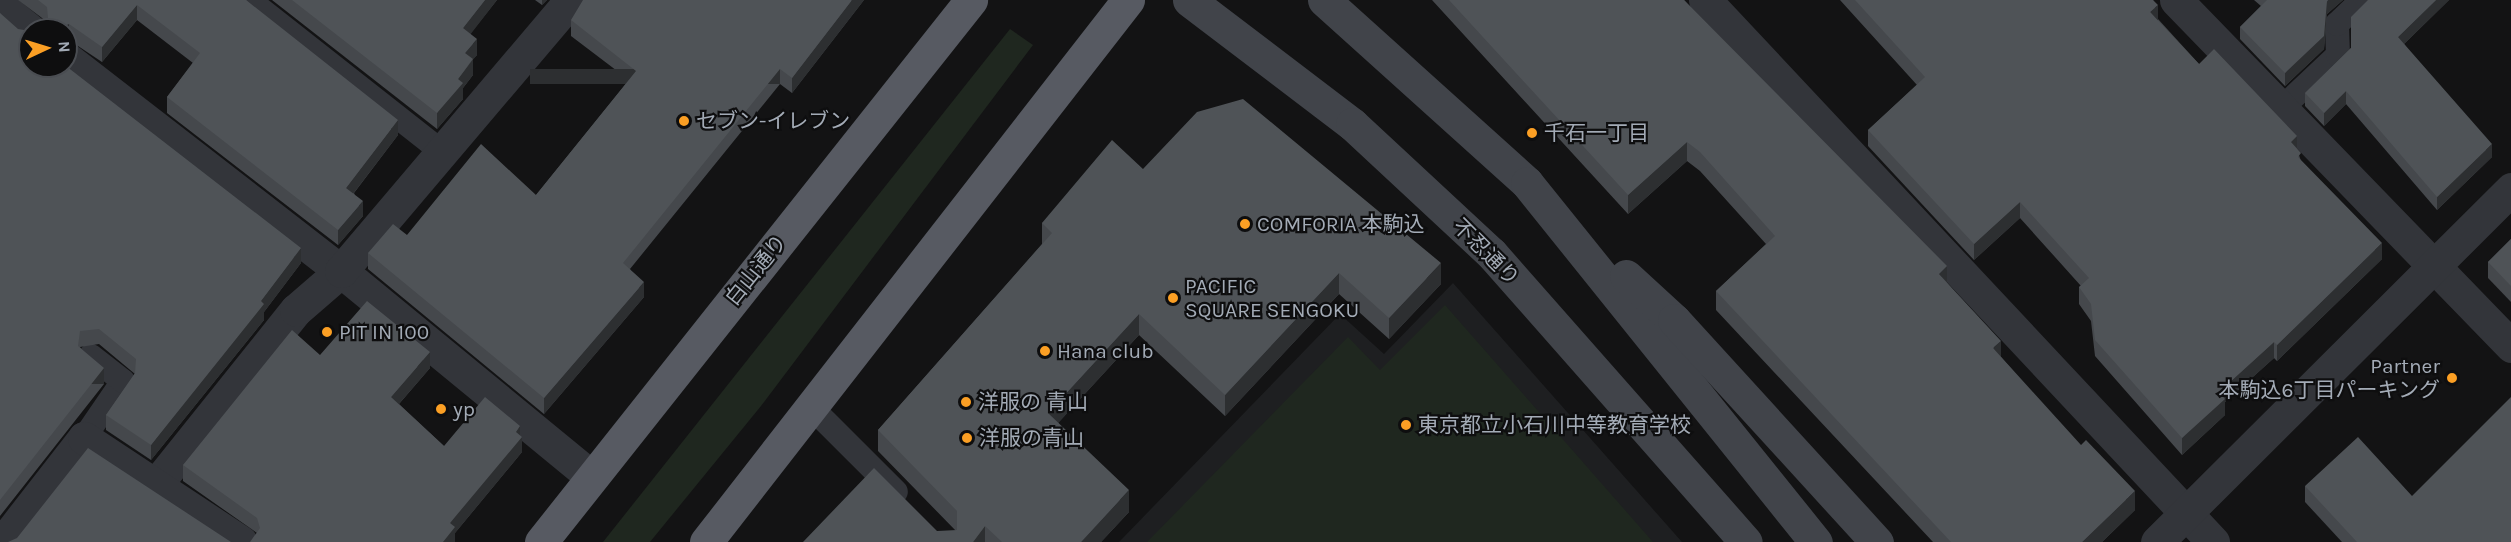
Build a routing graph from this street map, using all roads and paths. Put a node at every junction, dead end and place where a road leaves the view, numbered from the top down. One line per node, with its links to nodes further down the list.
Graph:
1 (249, 0): 14 (lane)
2 (571, 0): 14 (street)
3 (971, 0): 23 (highway, 白山通り)
4 (1128, 0): 21 (highway)
5 (1189, 0): 31 (main road, 不忍通り)
6 (1324, 0): 16 (main road)
7 (1705, 0): 26 (street)
8 (2176, 0): 13 (street)
9 (2362, 0): 13 (lane)
10 (0, 6): 11 (street)
11 (18, 20)
12 (78, 67): 18 (street)
13 (2284, 106): 17 (street)
14 (441, 151): 18 (street)
15 (2511, 189): 17 (street)
16 (1581, 244): 32 (main road); 33 (main road)
17 (2434, 266): 19 (street); 26 (street)
18 (341, 271): 23 (street); 24 (street)
19 (2511, 346)
20 (91, 356): 22 (lane)
21 (811, 407): 25 (lane); 30 (highway)
22 (84, 438): 24 (street); 27 (street)
23 (591, 476): 29 (highway, 白山通り)
24 (154, 487): 28 (street)
25 (915, 510)
26 (2186, 513): 34 (street); 35 (street)
27 (3, 538)
28 (241, 542)
29 (541, 542)
30 (706, 542)
31 (1746, 542)
32 (1816, 542)
33 (1876, 542)
34 (2157, 542)
35 (2213, 542)

